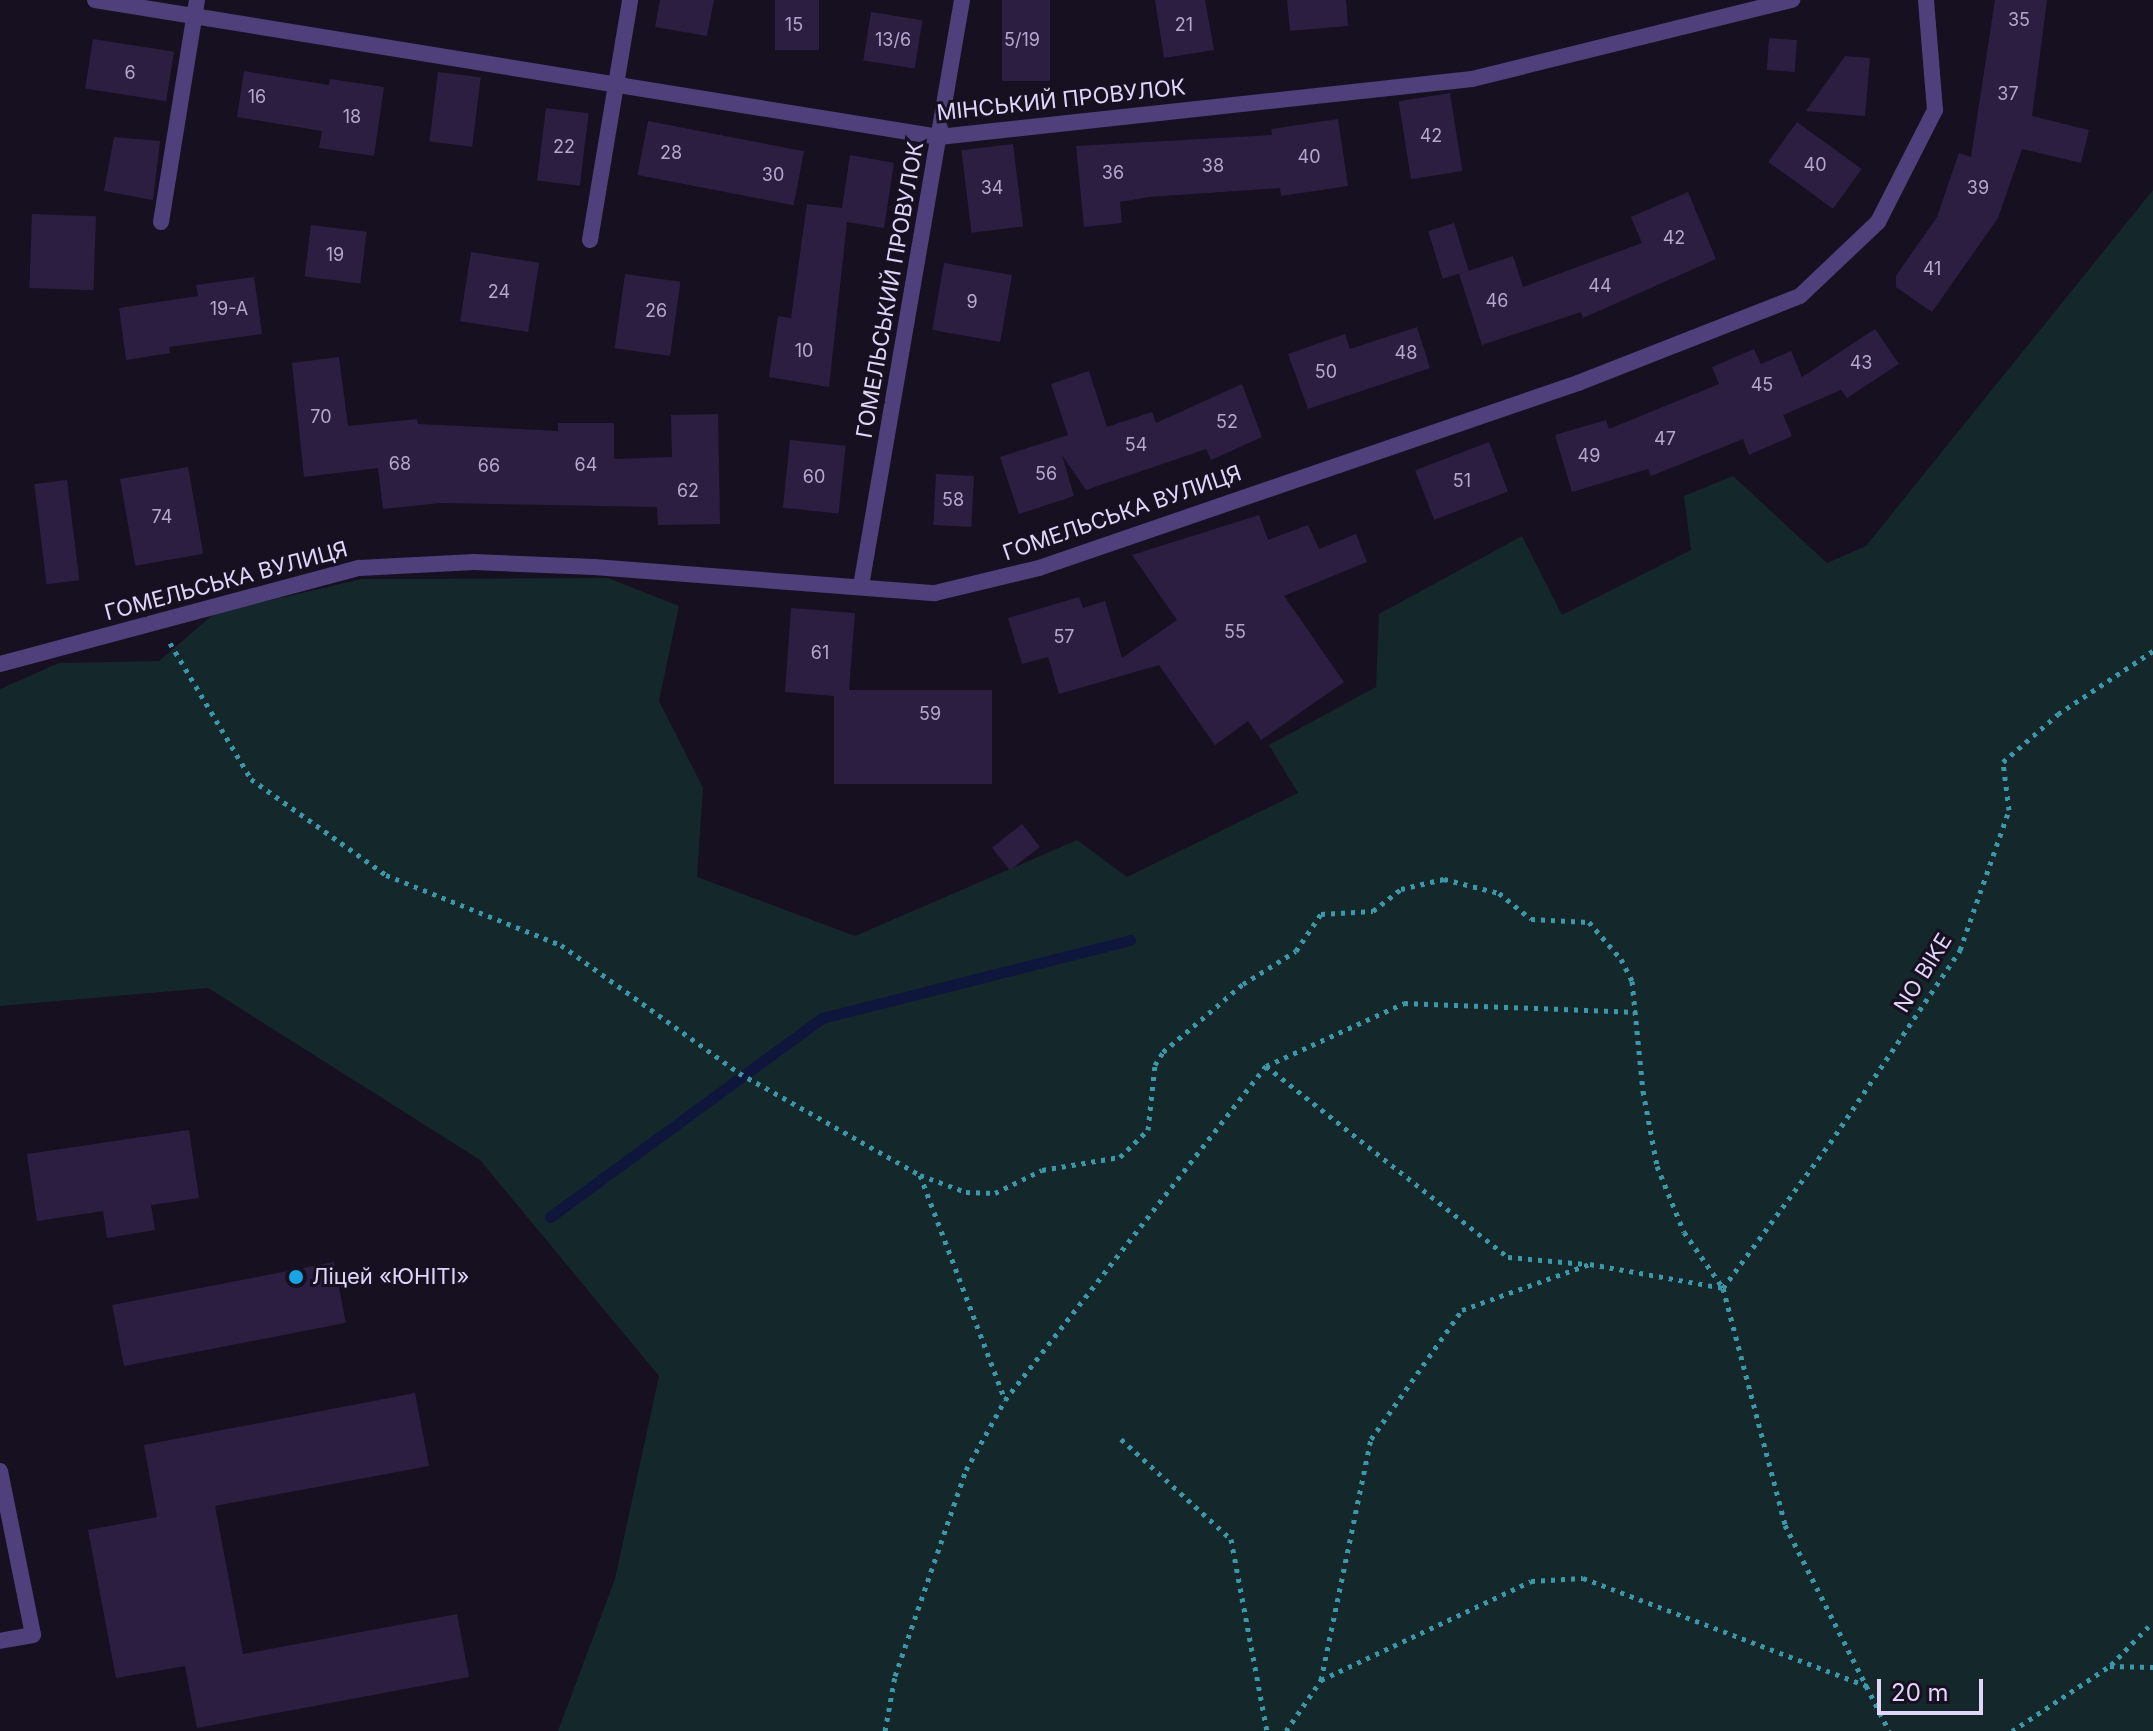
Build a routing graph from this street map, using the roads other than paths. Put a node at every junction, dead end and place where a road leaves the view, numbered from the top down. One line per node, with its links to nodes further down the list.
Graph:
1 (95, 0): 6 (street, МІНСЬКИЙ ПРОВУЛОК)
2 (630, 0): 7 (street)
3 (962, 0): 8 (street, ГОМЕЛЬСЬКИЙ ПРОВУЛОК)
4 (1792, 0): 8 (street, МІНСЬКИЙ ПРОВУЛОК)
5 (1926, 0): 11 (street, ГОМЕЛЬСЬКА ВУЛИЦЯ)
6 (196, 8): 7 (street, МІНСЬКИЙ ПРОВУЛОК); 9 (street)
7 (616, 85): 8 (street, МІНСЬКИЙ ПРОВУЛОК); 10 (street)
8 (939, 137): 11 (street, ГОМЕЛЬСЬКИЙ ПРОВУЛОК)
9 (161, 222)
10 (590, 240)
11 (861, 586): 12 (street, ГОМЕЛЬСЬКА ВУЛИЦЯ)
12 (0, 664)
13 (0, 1471): 14 (street)
14 (0, 1641)

